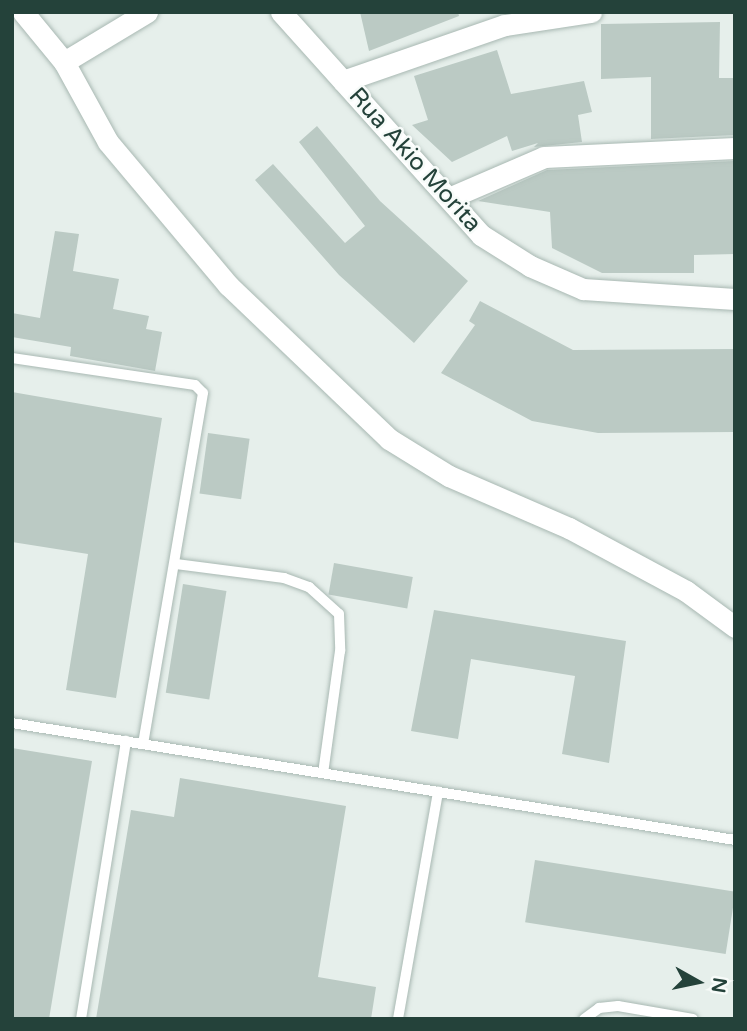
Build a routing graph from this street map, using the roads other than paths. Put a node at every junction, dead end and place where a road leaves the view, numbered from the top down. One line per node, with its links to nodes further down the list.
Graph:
1 (23, 12): 5 (street)
2 (147, 12): 5 (street)
3 (281, 12): 6 (street, Rua Akio Morita)
4 (590, 12): 6 (street)
5 (64, 62): 12 (street)
6 (343, 80): 8 (street, Rua Akio Morita)
7 (735, 148): 8 (street)
8 (449, 198): 9 (street, Rua Akio Morita)
9 (735, 299)
10 (12, 358): 11 (lane)
11 (176, 564): 15 (lane); 16 (lane)
12 (735, 627)
13 (12, 723): 14 (lane)
14 (125, 741): 15 (lane); 20 (lane)
15 (144, 744): 16 (lane)
16 (323, 773): 17 (lane)
17 (438, 792): 18 (lane); 21 (lane)
18 (735, 840)
19 (644, 1014): 22 (lane); 23 (lane)
20 (81, 1019)
21 (398, 1019)
22 (584, 1019)
23 (693, 1019)

